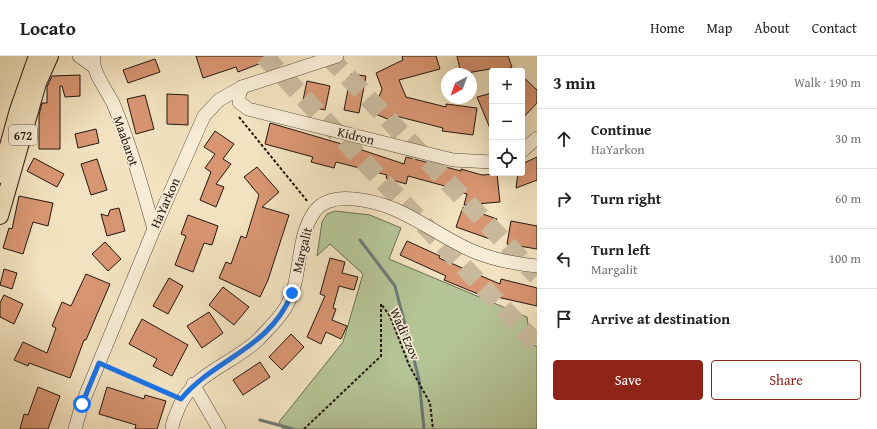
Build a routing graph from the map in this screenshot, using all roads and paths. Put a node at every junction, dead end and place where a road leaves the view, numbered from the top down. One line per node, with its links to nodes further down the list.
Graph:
1 (37, 56): 11 (main road, 672)
2 (50, 56): 13 (main road, 672)
3 (79, 56): 5 (street)
4 (337, 56): 6 (street, HaYarkon)
5 (94, 61): 14 (street, Maabarot)
6 (242, 87): 7 (street); 14 (street, HaYarkon)
7 (239, 102): 10 (street, Kidron); 12 (path)
8 (537, 138): 9 (street)
9 (525, 148)
10 (489, 162)
11 (0, 175)
12 (316, 211): 15 (street, Margalit); 17 (street, Margalit)
13 (0, 216)
14 (154, 229): 16 (street, HaYarkon)
15 (537, 266)
16 (99, 363): 18 (path); 19 (street, HaYarkon)
17 (193, 384): 18 (street, Margalit); 21 (street)
18 (181, 399): 20 (street, Margalit)
19 (75, 429)
20 (172, 429)
21 (219, 429)
22 (304, 429): 23 (path, Wadi Ezov)
23 (433, 429)

